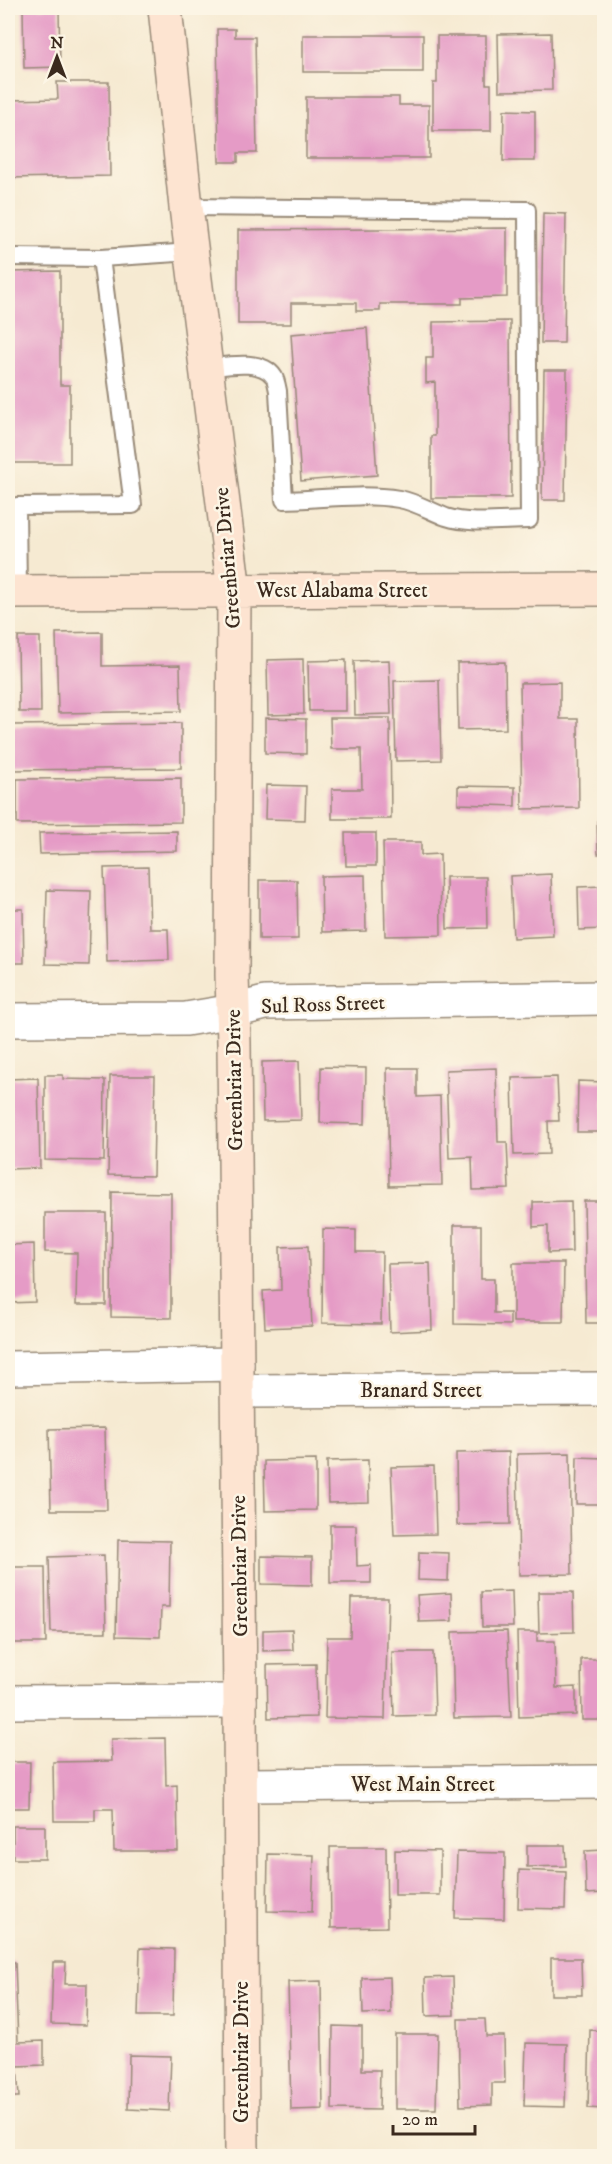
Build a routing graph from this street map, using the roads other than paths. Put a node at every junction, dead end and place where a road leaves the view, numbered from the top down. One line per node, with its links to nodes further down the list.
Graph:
1 (165, 8): 2 (street, Greenbriar Drive)
2 (186, 207): 3 (street, Greenbriar Drive); 6 (lane)
3 (192, 252): 5 (lane); 6 (street, Greenbriar Drive)
4 (8, 257): 5 (lane)
5 (101, 258): 9 (lane)
6 (206, 368): 8 (street, Greenbriar Drive)
7 (604, 589): 8 (street, West Alabama Street)
8 (234, 591): 9 (street, West Alabama Street); 11 (street, Greenbriar Drive)
9 (13, 592)
10 (604, 998): 11 (street, Sul Ross Street)
11 (234, 1011): 12 (street, Sul Ross Street); 14 (street, Greenbriar Drive)
12 (8, 1020)
13 (8, 1368): 14 (street, Branard Street)
14 (238, 1378): 15 (street, Branard Street); 16 (street, Greenbriar Drive)
15 (604, 1389)
16 (240, 1701): 17 (street); 19 (street, Greenbriar Drive)
17 (8, 1702)
18 (604, 1782): 19 (street, West Main Street)
19 (241, 1785): 20 (street, Greenbriar Drive)
20 (242, 2157)

